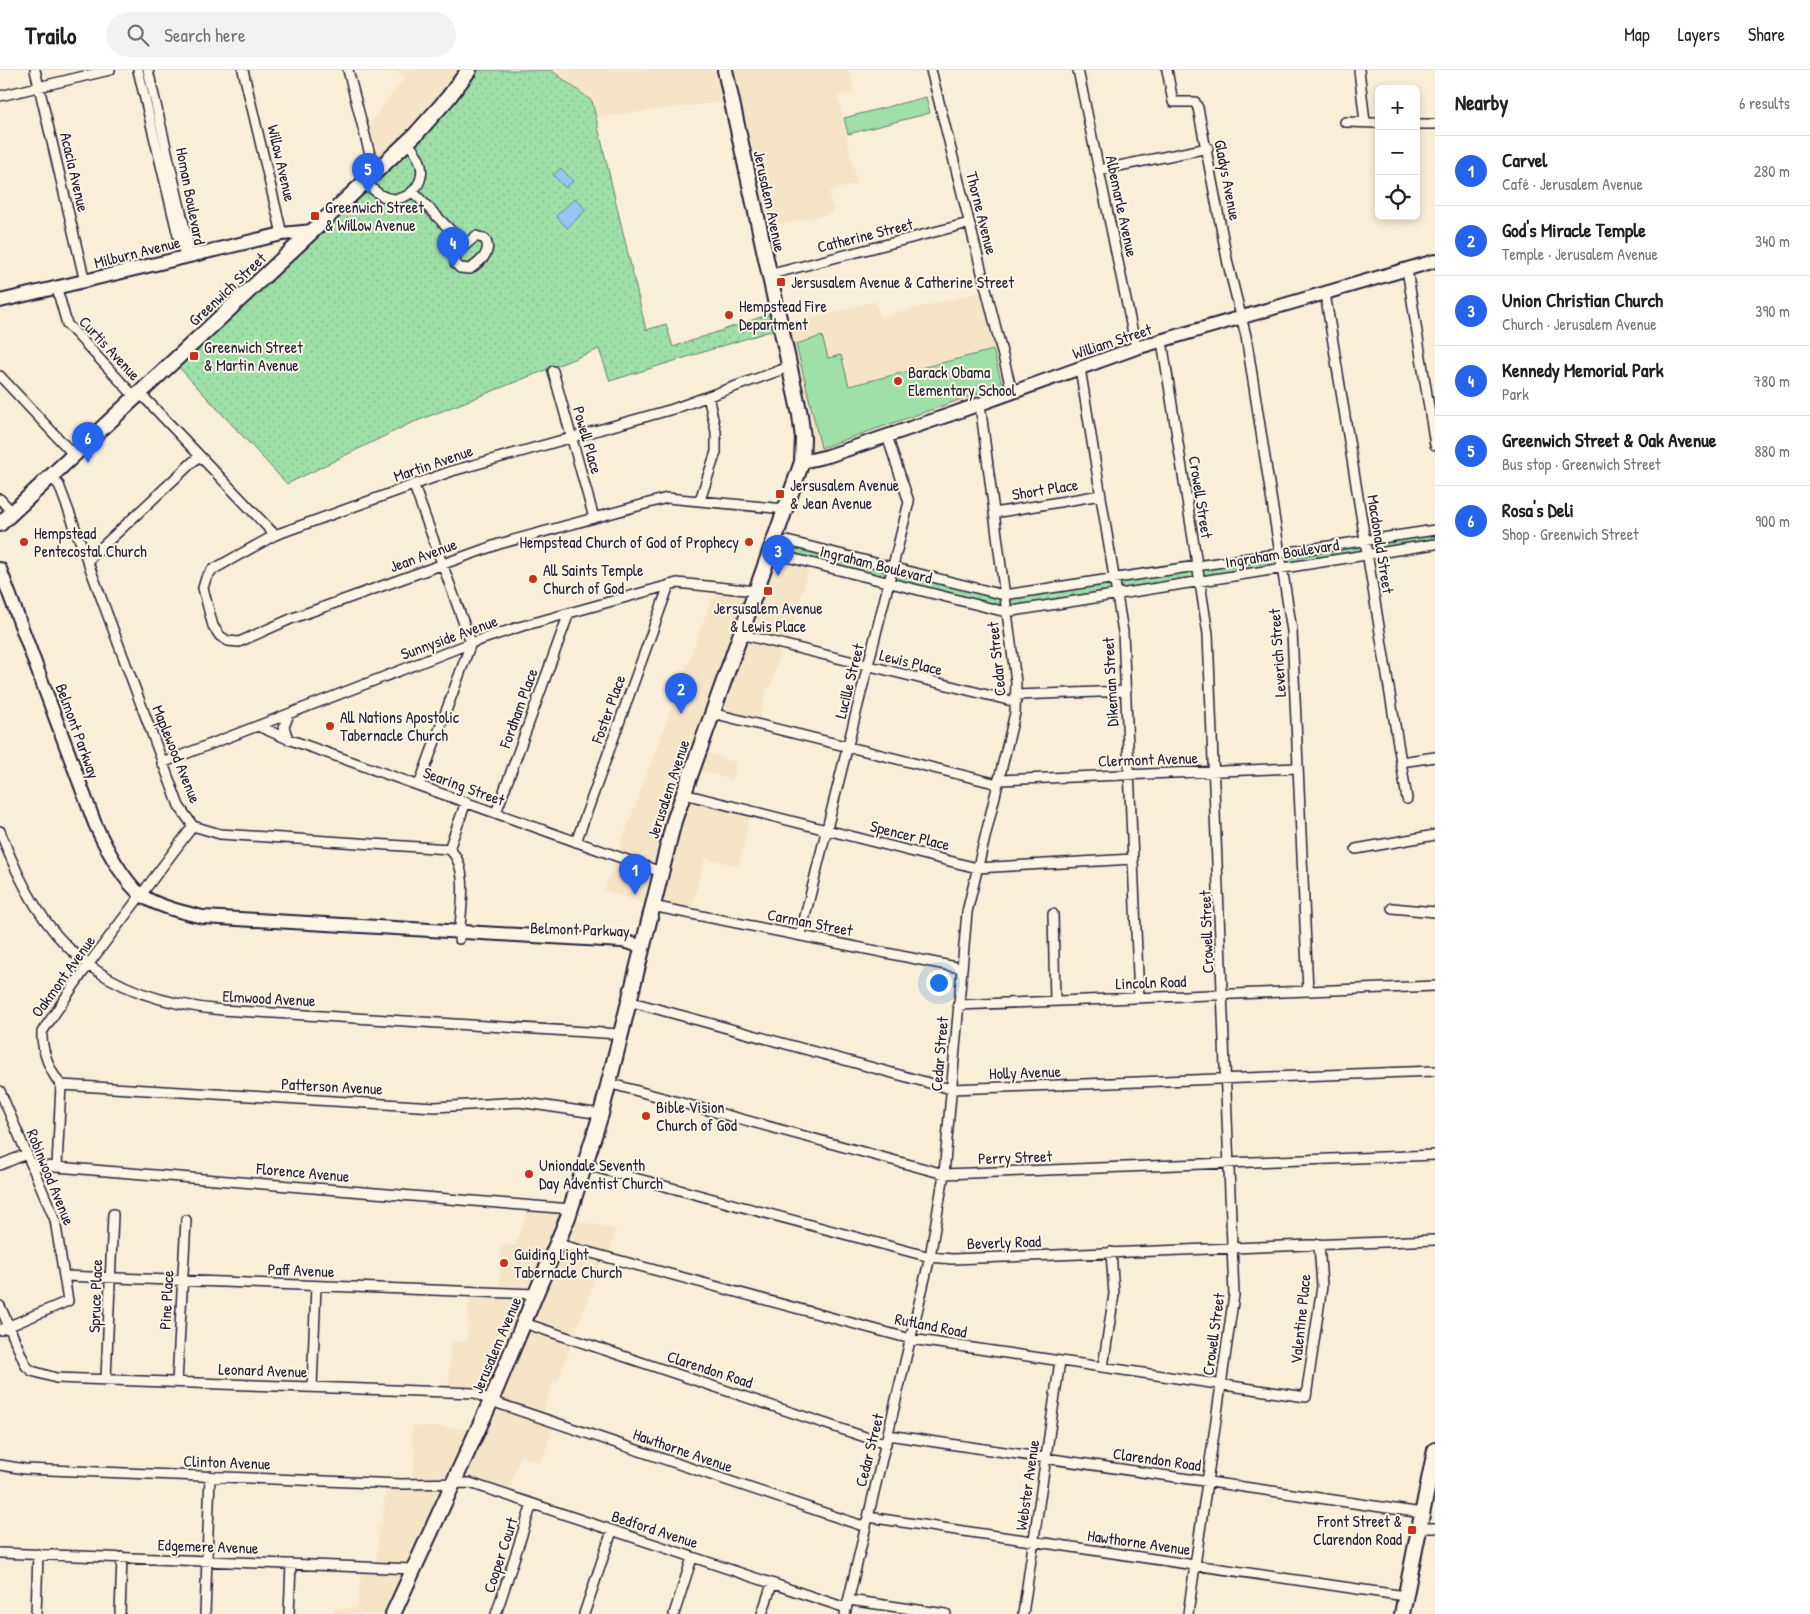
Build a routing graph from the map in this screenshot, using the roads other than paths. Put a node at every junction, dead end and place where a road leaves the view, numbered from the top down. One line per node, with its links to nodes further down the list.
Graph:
1 (35, 70): 13 (street, Acacia Avenue)
2 (110, 70): 13 (street)
3 (138, 70): 29 (street, Homan Boulevard)
4 (148, 70): 29 (street, Homan Boulevard)
5 (243, 70): 27 (street, Willow Avenue)
6 (348, 70): 23 (street)
7 (468, 70): 20 (main road, Greenwich Street)
8 (725, 70): 32 (main road, Jerusalem Avenue)
9 (931, 70): 25 (street, Thorne Avenue)
10 (1078, 70): 22 (street, Albemarle Avenue)
11 (1167, 70): 21 (street, Gladys Avenue)
12 (1358, 70): 16 (street)
13 (39, 87): 14 (street); 33 (street, Acacia Avenue)
14 (0, 96)
15 (1345, 122): 16 (street)
16 (1365, 122): 17 (street)
17 (1375, 123)
18 (1420, 124): 19 (street)
19 (1435, 124)
20 (407, 142): 23 (main road, Greenwich Street); 24 (street)
21 (1208, 148): 22 (street); 37 (street, Gladys Avenue)
22 (1099, 170): 39 (street, Albemarle Avenue)
23 (370, 178): 24 (street); 26 (main road, Greenwich Street)
24 (413, 192): 28 (street)
25 (969, 223): 32 (street, Catherine Street); 44 (street, Thorne Avenue)
26 (313, 231): 27 (street); 45 (main road, Greenwich Street)
27 (282, 234): 29 (street, Milburn Avenue)
28 (464, 244)
29 (187, 256): 33 (street, Milburn Avenue)
30 (1435, 261): 31 (street, William Street)
31 (1407, 269): 35 (street, William Street); 50 (street)
32 (768, 276): 40 (main road, Jerusalem Avenue)
33 (85, 282): 34 (street, Milburn Avenue)
34 (57, 288): 36 (street, Milburn Avenue); 45 (street, Curtis Avenue)
35 (1325, 293): 37 (street, William Street); 66 (street, Macdonald Street)
36 (0, 301)
37 (1241, 317): 38 (street, William Street); 69 (street, Leverich Street)
38 (1162, 341): 39 (street, William Street); 74 (street, Crowell Street)
39 (1136, 348): 41 (street, William Street)
40 (788, 367): 46 (street, Martin Avenue); 53 (main road, Jerusalem Avenue)
41 (1080, 368): 44 (street, William Street); 56 (street, Dikeman Street)
42 (553, 371): 49 (street, Powell Place)
43 (0, 376): 51 (street)
44 (1012, 392): 47 (street, William Street)
45 (138, 395): 51 (main road, Greenwich Street); 52 (street)
46 (708, 396): 49 (street, Martin Avenue); 58 (street)
47 (980, 404): 48 (street, William Street); 61 (street, Cedar Street)
48 (887, 436): 53 (street, William Street); 73 (street, Lucille Street)
49 (572, 437): 55 (street, Martin Avenue); 62 (street, Powell Place)
50 (1435, 445)
51 (73, 454): 54 (main road, Greenwich Street)
52 (199, 456): 65 (street); 71 (street)
53 (802, 462): 59 (main road, Jerusalem Avenue)
54 (50, 476): 60 (main road, Greenwich Street); 71 (street, Maplewood Avenue)
55 (414, 486): 65 (street, Martin Avenue); 72 (street)
56 (1101, 495): 61 (street, Short Place); 77 (street, Dikeman Street)
57 (0, 499): 60 (street)
58 (700, 500): 59 (street, Jean Avenue); 62 (street, Jean Avenue)
59 (785, 509): 68 (main road, Jerusalem Avenue)
60 (12, 512): 63 (main road, Greenwich Street)
61 (994, 513): 84 (street, Cedar Street)
62 (594, 518): 72 (street, Jean Avenue)
63 (0, 524)
64 (1435, 530): 66 (street, Ingraham Boulevard)
65 (275, 534): 72 (street, Jean Avenue)
66 (1365, 540): 69 (street, Ingraham Boulevard); 70 (street, Macdonald Street)
67 (1435, 544): 70 (street, Ingraham Boulevard)
68 (772, 545): 73 (street, Ingraham Boulevard); 79 (street, Ingraham Boulevard); 82 (main road, Jerusalem Avenue)
69 (1280, 553): 74 (street, Ingraham Boulevard); 75 (street, Leverich Street)
70 (1367, 555): 75 (street, Ingraham Boulevard); 99 (street, Macdonald Street)
71 (87, 561): 100 (street, Maplewood Avenue)
72 (441, 564): 88 (street)
73 (892, 567): 79 (street, Lucille Street); 84 (street, Ingraham Boulevard)
74 (1196, 567): 77 (street, Ingraham Boulevard); 78 (street, Crowell Street)
75 (1283, 567): 78 (street, Ingraham Boulevard); 101 (street, Leverich Street)
76 (0, 569): 89 (street, Belmont Parkway)
77 (1115, 579): 83 (street, Dikeman Street); 84 (street, Ingraham Boulevard)
78 (1200, 581): 83 (street, Ingraham Boulevard); 102 (street, Crowell Street)
79 (889, 583): 85 (street, Ingraham Boulevard); 90 (street, Lucille Street)
80 (0, 586): 89 (street, Belmont Parkway)
81 (668, 586): 82 (street, Sunnyside Avenue); 86 (street, Sunnyside Avenue); 114 (street, Foster Place)
82 (756, 591): 87 (main road, Jerusalem Avenue)
83 (1117, 595): 85 (street, Ingraham Boulevard); 91 (street, Dikeman Street)
84 (1004, 596): 85 (street, Cedar Street)
85 (1006, 612): 92 (street, Cedar Street)
86 (569, 613): 88 (street, Sunnyside Avenue); 109 (street, Fordham Place)
87 (740, 634): 90 (street, Lewis Place); 93 (main road, Jerusalem Avenue)
88 (471, 644): 94 (street, Sunnyside Avenue); 105 (street)
89 (28, 651): 120 (street, Belmont Parkway)
90 (868, 666): 92 (street, Lewis Place); 97 (street, Lucille Street)
91 (1126, 691): 92 (street, Lewis Place); 103 (street, Dikeman Street)
92 (1016, 699): 104 (street, Cedar Street)
93 (712, 713): 97 (street, Clermont Avenue); 106 (main road, Jerusalem Avenue)
94 (289, 714): 95 (street, Sunnyside Avenue); 96 (street)
95 (258, 726): 96 (street, Searing Street); 100 (street, Sunnyside Avenue)
96 (288, 739): 105 (street, Searing Street)
97 (848, 748): 104 (street, Clermont Avenue); 111 (street, Lucille Street)
98 (1435, 756): 99 (street)
99 (1400, 762): 107 (street, Macdonald Street)
100 (162, 763): 110 (street, Maplewood Avenue)
101 (1298, 768): 102 (street, Clermont Avenue); 131 (street, Leverich Street)
102 (1214, 771): 103 (street, Clermont Avenue); 132 (street, Crowell Street)
103 (1130, 775): 104 (street, Clermont Avenue); 117 (street, Dikeman Street)
104 (999, 782): 118 (street, Cedar Street)
105 (419, 785): 108 (street, Searing Street)
106 (684, 794): 111 (street, Spencer Place); 119 (main road, Jerusalem Avenue)
107 (1407, 799)
108 (466, 802): 109 (street, Searing Street); 115 (street)
109 (496, 813): 114 (street, Searing Street)
110 (193, 826): 115 (street, Maplewood Avenue); 120 (street, Oakmont Avenue)
111 (827, 830): 118 (street, Spencer Place); 126 (street, Lucille Street)
112 (0, 831): 128 (street, Elmwood Avenue)
113 (1435, 836): 116 (street)
114 (576, 842): 119 (street, Searing Street)
115 (449, 849): 125 (street)
116 (1356, 849)
117 (1133, 859): 118 (street, Spencer Place); 133 (street, Dikeman Street)
118 (977, 868): 129 (street, Cedar Street)
119 (660, 872): 121 (main road, Jerusalem Avenue)
120 (142, 895): 125 (street, Belmont Parkway); 128 (street, Oakmont Avenue)
121 (652, 906): 126 (street, Carman Street); 127 (main road, Jerusalem Avenue)
122 (1392, 908): 123 (street)
123 (1435, 912)
124 (1052, 914): 135 (street)
125 (460, 935): 127 (street, Belmont Parkway)
126 (800, 936): 129 (street, Carman Street)
127 (641, 946): 134 (main road, Jerusalem Avenue)
128 (88, 965): 137 (street, Elmwood Avenue); 141 (street, Oakmont Avenue)
129 (962, 968): 136 (street, Cedar Street)
130 (1435, 986): 131 (street, Lincoln Road)
131 (1308, 991): 132 (street, Lincoln Road)
132 (1223, 994): 133 (street, Lincoln Road); 139 (street, Crowell Street)
133 (1139, 998): 135 (street, Lincoln Road)
134 (628, 1001): 137 (main road, Jerusalem Avenue); 142 (street, Holly Avenue)
135 (1055, 1001): 136 (street, Lincoln Road)
136 (958, 1005): 142 (street, Cedar Street)
137 (620, 1034): 140 (main road, Jerusalem Avenue)
138 (1435, 1071): 139 (street, Holly Avenue)
139 (1227, 1079): 142 (street, Holly Avenue); 147 (street, Crowell Street)
140 (608, 1083): 144 (main road, Jerusalem Avenue); 152 (street, Perry Street)
141 (61, 1085): 144 (street, Patterson Avenue); 151 (street)
142 (951, 1089): 152 (street, Cedar Street)
143 (0, 1091): 145 (street, Robinwood Avenue)
144 (601, 1114): 150 (main road, Jerusalem Avenue)
145 (26, 1154): 148 (street); 149 (street, Robinwood Avenue)
146 (1435, 1155): 147 (street, Perry Street)
147 (1230, 1163): 152 (street, Perry Street); 159 (street, Crowell Street)
148 (0, 1165)
149 (32, 1165): 151 (street, Florence Avenue); 162 (street, Robinwood Avenue)
150 (586, 1165): 153 (main road, Jerusalem Avenue); 161 (street, Beverly Road)
151 (57, 1166): 153 (street, Florence Avenue)
152 (944, 1174): 161 (street, Cedar Street)
153 (571, 1209): 157 (main road, Jerusalem Avenue)
154 (113, 1214): 163 (street, Spruce Place)
155 (186, 1220): 164 (street, Pine Place)
156 (1435, 1240): 158 (street, Beverly Road)
157 (558, 1244): 166 (main road, Jerusalem Avenue); 170 (street, Rutland Road)
158 (1319, 1244): 159 (street, Beverly Road); 177 (street, Valentine Place)
159 (1233, 1248): 160 (street, Beverly Road); 175 (street, Crowell Street)
160 (1111, 1252): 161 (street, Beverly Road); 172 (street)
161 (930, 1257): 170 (street, Cedar Street)
162 (64, 1276): 163 (street, Paff Avenue); 169 (street, Robinwood Avenue)
163 (110, 1278): 164 (street, Paff Avenue); 173 (street, Spruce Place)
164 (181, 1280): 165 (street, Paff Avenue); 174 (street, Pine Place)
165 (316, 1286): 166 (street, Paff Avenue); 176 (street)
166 (536, 1294): 168 (main road, Jerusalem Avenue)
167 (0, 1306): 169 (street)
168 (524, 1323): 178 (main road, Jerusalem Avenue); 179 (street, Clarendon Road)
169 (4, 1328): 173 (street, Leonard Avenue)
170 (911, 1338): 171 (street, Rutland Road); 179 (street, Cedar Street)
171 (1060, 1361): 172 (street, Rutland Road); 181 (street, Webster Avenue)
172 (1104, 1367): 175 (street, Rutland Road)
173 (106, 1379): 174 (street, Leonard Avenue)
174 (177, 1382): 176 (street, Leonard Avenue)
175 (1221, 1385): 177 (street, Rutland Road); 184 (street, Crowell Street)
176 (312, 1387): 178 (street, Leonard Avenue)
177 (1306, 1397)
178 (491, 1402): 185 (main road, Jerusalem Avenue); 189 (street, Hawthorne Avenue)
179 (887, 1440): 181 (street, Clarendon Road); 188 (street, Cedar Street)
180 (1435, 1450): 187 (main road)
181 (1046, 1458): 184 (street, Clarendon Road); 193 (street, Webster Avenue)
182 (1, 1468): 183 (street, Clinton Avenue)
183 (210, 1476): 185 (street, Clinton Avenue); 198 (street)
184 (1207, 1482): 187 (street, Clarendon Road); 200 (street, Crowell Street)
185 (453, 1485): 186 (street, Bedford Avenue); 201 (main road, Jerusalem Avenue)
186 (532, 1504): 192 (street, Bedford Avenue); 210 (street, Cooper Court)
187 (1422, 1513): 190 (main road)
188 (868, 1517): 189 (street, Cedar Street); 193 (street, Hawthorne Avenue)
189 (866, 1527): 204 (street, Cedar Street)
190 (1419, 1528): 191 (street); 203 (main road)
191 (1435, 1528)
192 (612, 1531): 197 (street, Bedford Avenue); 211 (street)
193 (1034, 1542): 200 (street, Hawthorne Avenue); 215 (street, Webster Avenue)
194 (0, 1553): 195 (street, Edgemere Avenue)
195 (38, 1554): 196 (street, Edgemere Avenue); 205 (street)
196 (122, 1558): 198 (street, Edgemere Avenue); 206 (street)
197 (692, 1558): 202 (street, Bedford Avenue); 212 (street)
198 (207, 1561): 199 (street, Edgemere Avenue); 207 (street)
199 (291, 1564): 201 (street, Edgemere Avenue); 208 (street)
200 (1195, 1565): 203 (street, Hawthorne Avenue); 216 (street, Crowell Street)
201 (414, 1569): 209 (main road, Jerusalem Avenue)
202 (772, 1584): 204 (street, Bedford Avenue); 213 (street)
203 (1405, 1596): 217 (main road)
204 (847, 1607): 214 (street, Bedford Avenue)
205 (36, 1614)
206 (120, 1614)
207 (205, 1614)
208 (289, 1614)
209 (393, 1614)
210 (496, 1614)
211 (584, 1614)
212 (674, 1614)
213 (762, 1614)
214 (946, 1614)
215 (1023, 1614)
216 (1188, 1614)
217 (1402, 1614)

